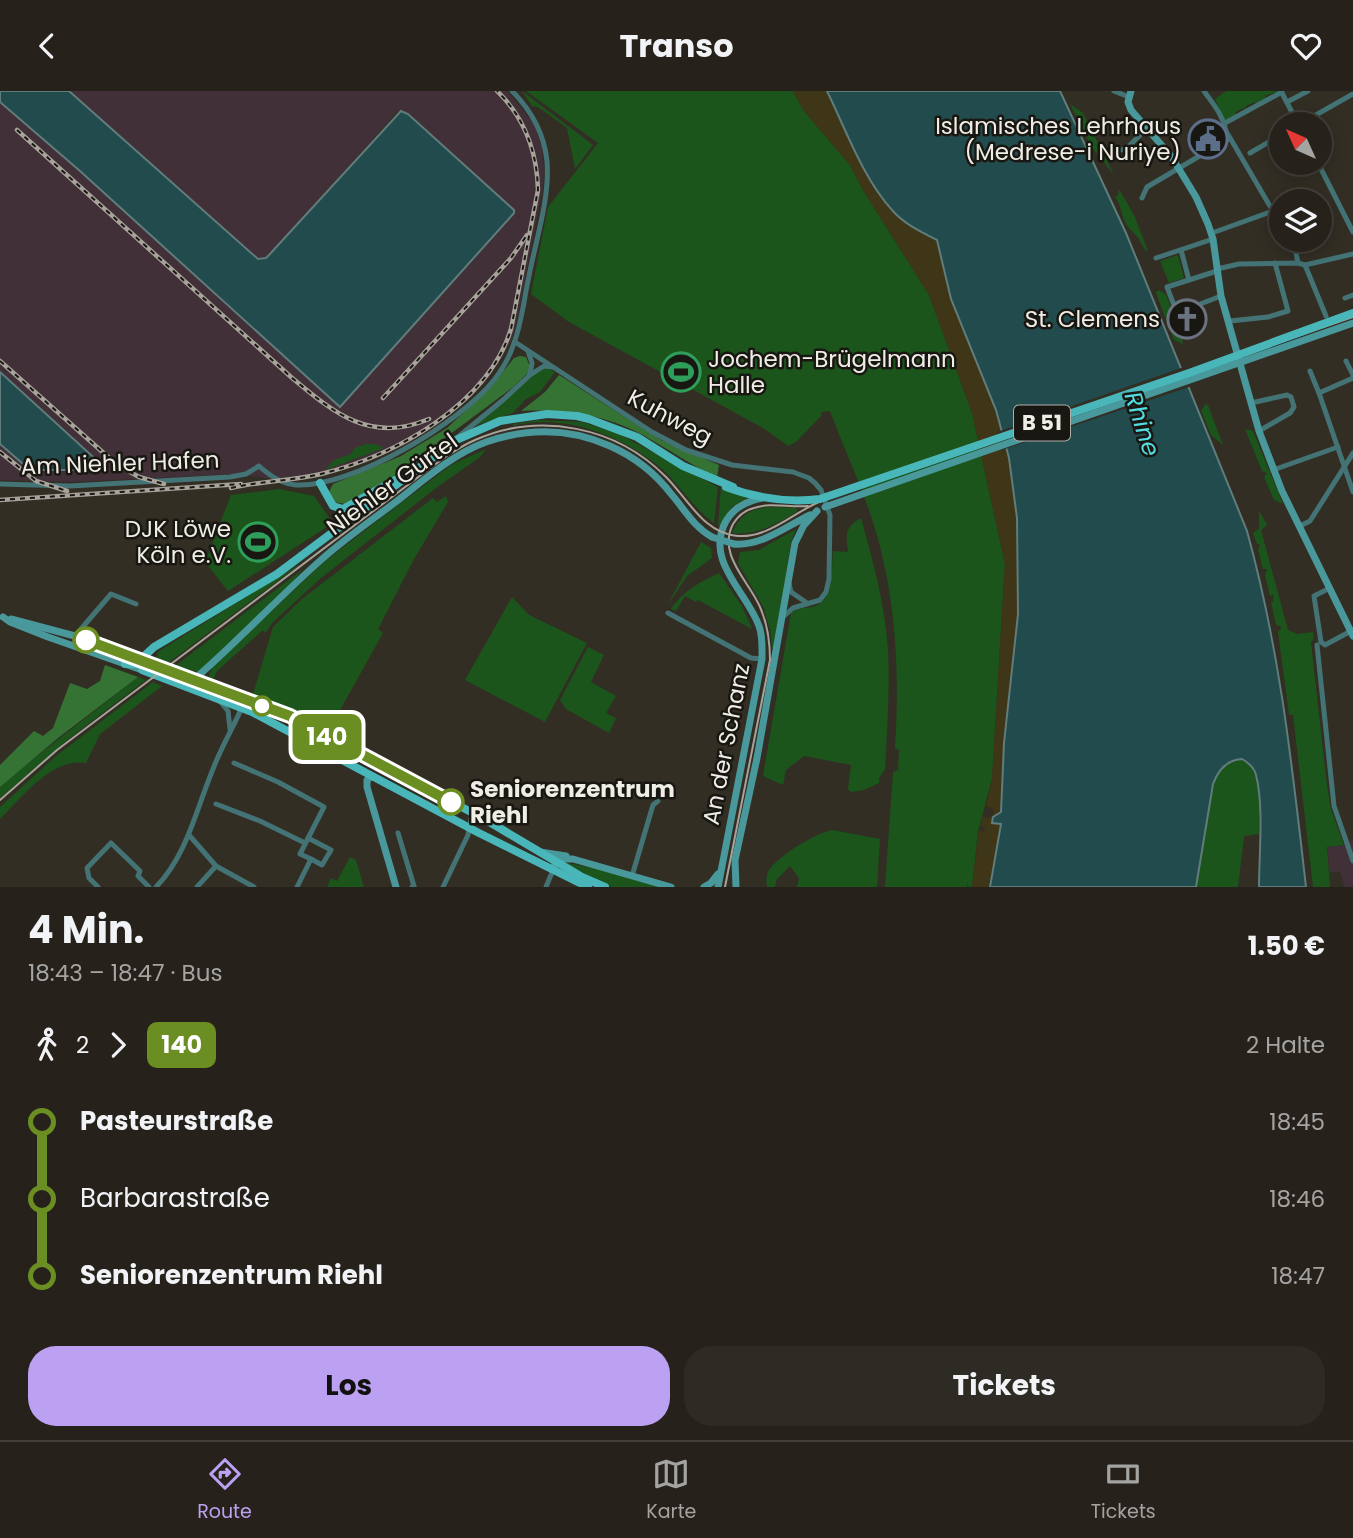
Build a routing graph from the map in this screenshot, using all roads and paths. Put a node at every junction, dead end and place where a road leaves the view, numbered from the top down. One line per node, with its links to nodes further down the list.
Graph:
1 (512, 91): 40 (street, Am Niehler Hafen)
2 (1114, 91): 6 (street)
3 (1204, 91): 11 (street)
4 (1308, 91): 8 (street)
5 (1281, 92): 8 (street); 11 (street)
6 (1130, 94): 12 (main road)
7 (1353, 94): 10 (street)
8 (1287, 102): 9 (street)
9 (1292, 112)
10 (1321, 112)
11 (1225, 123): 13 (street)
12 (1147, 128): 15 (street); 17 (main road)
13 (1230, 138): 16 (street); 17 (street)
14 (1269, 142): 16 (street)
15 (1114, 151)
16 (1245, 155): 20 (street)
17 (1178, 167): 19 (street); 23 (main road)
18 (1324, 175): 22 (street)
19 (1142, 198)
20 (1269, 203)
21 (1269, 213): 23 (street)
22 (1353, 232)
23 (1212, 236): 24 (street); 31 (main road)
24 (1181, 250): 27 (street); 32 (street)
25 (1295, 252): 28 (street)
26 (1353, 254): 30 (street)
27 (1156, 258)
28 (1298, 263): 29 (street); 30 (street)
29 (1275, 264): 31 (street); 38 (street)
30 (1305, 265): 37 (street)
31 (1217, 270): 32 (street); 34 (main road)
32 (1189, 280): 34 (street)
33 (1353, 295): 35 (street)
34 (1221, 296): 38 (main road)
35 (1345, 298)
36 (1353, 312): 57 (main road, Niehler Gürtel / B 51, bridge); 61 (main road, B 51, bridge)
37 (1326, 316)
38 (1230, 321): 48 (main road)
39 (1353, 323): 62 (main road, An der Schanz / B 51, bridge)
40 (515, 342): 41 (street, Kuhweg); 58 (street, Am Niehler Hafen)
41 (527, 351): 43 (street, Kuhweg); 45 (street)
42 (1346, 361): 46 (street)
43 (552, 367): 45 (street); 67 (street, Kuhweg)
44 (1310, 371): 47 (street)
45 (530, 375): 52 (street)
46 (1353, 376): 47 (street)
47 (1318, 392): 51 (street)
48 (1251, 403): 50 (main road); 50 (street)
49 (499, 423): 52 (main road, Niehler Gürtel); 57 (main road, Niehler Gürtel); 75 (main road, Niehler Gürtel)
50 (1259, 431): 56 (main road)
51 (1338, 447): 54 (street); 56 (street)
52 (439, 452): 55 (main road, Niehler Gürtel)
53 (1353, 453): 54 (street)
54 (1345, 465): 60 (street); 63 (street)
55 (419, 468): 58 (main road); 75 (main road, Niehler Gürtel)
56 (1273, 470): 63 (main road)
57 (715, 482): 61 (main road, Niehler Gürtel / B 51, bridge)
58 (320, 483): 59 (street, Am Niehler Hafen)
59 (0, 484)
60 (1353, 492)
61 (766, 497): 74 (main road, An der Schanz / B 51)
62 (809, 516): 64 (main road, An der Schanz / B 51); 77 (main road, Niehler Gürtel, bridge)
63 (1300, 526): 65 (main road)
64 (789, 583): 67 (street); 70 (main road, An der Schanz / B 51)
65 (1330, 588): 71 (main road); 73 (street)
66 (136, 604): 72 (street)
67 (810, 604): 70 (street, Kuhweg)
68 (668, 613): 74 (street)
69 (1, 616): 72 (main road); 76 (main road)
70 (782, 618): 109 (main road, An der Schanz / B 51)
71 (1351, 628): 73 (street)
72 (75, 636): 75 (main road)
73 (1319, 644): 110 (street)
74 (762, 659): 113 (main road, An der Schanz / B 51)
75 (142, 663): 76 (main road); 78 (main road); 79 (main road)
76 (125, 664)
77 (210, 665): 78 (main road, Niehler Gürtel); 80 (main road)
78 (196, 678): 79 (main road); 80 (main road)
79 (177, 683): 81 (main road)
80 (215, 688): 82 (main road)
81 (217, 698): 82 (main road); 86 (street)
82 (244, 703): 83 (main road); 84 (street); 85 (main road)
83 (252, 712): 84 (street); 87 (main road)
84 (235, 723): 86 (street)
85 (310, 728): 87 (main road); 96 (main road)
86 (230, 732): 88 (street)
87 (299, 737): 91 (main road)
88 (218, 756): 89 (street); 94 (street)
89 (226, 759)
90 (233, 763): 103 (street)
91 (358, 769): 92 (main road); 93 (main road)
92 (371, 777): 93 (main road); 98 (main road)
93 (369, 795): 107 (main road)
94 (202, 798): 101 (street); 103 (street)
95 (658, 801): 114 (street)
96 (472, 813): 97 (main road); 98 (street)
97 (485, 821): 100 (main road); 104 (main road)
98 (470, 828): 100 (main road); 102 (street)
99 (398, 833): 105 (street)
100 (479, 833): 102 (street); 112 (main road)
101 (189, 835): 111 (street); 119 (street)
102 (466, 839): 125 (street)
103 (306, 840): 106 (street); 106 (street)
104 (540, 852): 108 (main road); 112 (main road)
105 (404, 853): 107 (street); 124 (street)
106 (311, 859): 122 (street)
107 (387, 859): 123 (main road)
108 (573, 859): 112 (main road); 114 (main road)
109 (735, 860): 133 (main road); 134 (main road, An der Schanz / B 51)
110 (1353, 861)
111 (216, 866): 116 (street); 120 (street)
112 (554, 866): 115 (main road); 126 (street); 129 (main road)
113 (722, 867): 131 (main road); 132 (main road, An der Schanz)
114 (632, 876): 130 (main road)
115 (571, 879): 127 (main road); 128 (main road)
116 (242, 884): 121 (street)
117 (98, 887): 118 (street)
118 (149, 887)
119 (156, 887)
120 (197, 887)
121 (254, 887)
122 (297, 887)
123 (396, 887)
124 (412, 887)
125 (443, 887)
126 (546, 887)
127 (582, 887)
128 (588, 887)
129 (605, 887)
130 (671, 887)
131 (704, 887)
132 (718, 887)
133 (730, 887)
134 (736, 887)

